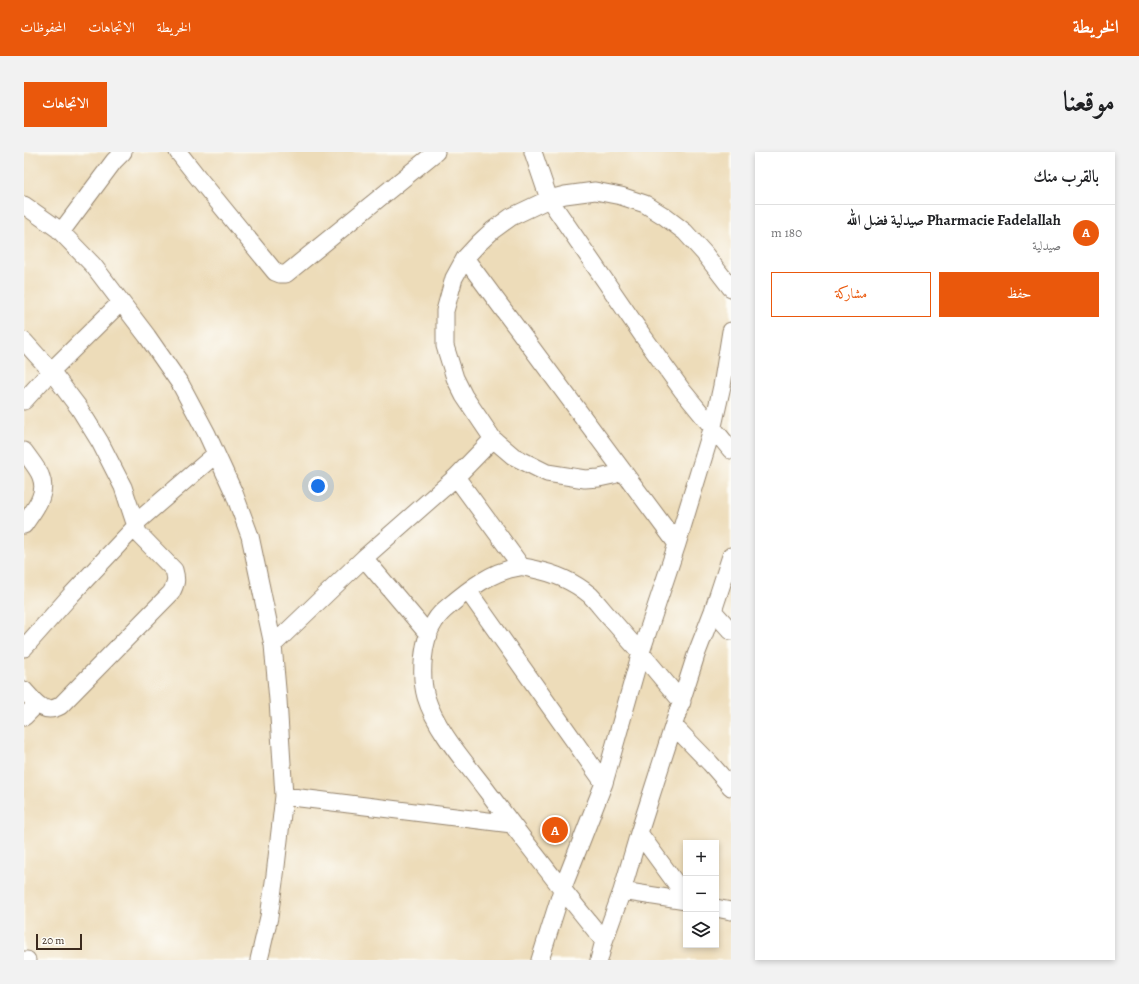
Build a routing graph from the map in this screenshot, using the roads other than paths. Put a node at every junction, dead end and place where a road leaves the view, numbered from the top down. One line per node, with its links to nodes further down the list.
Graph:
1 (123, 152): 7 (street)
2 (178, 152): 3 (street)
3 (436, 152)
4 (533, 152): 5 (street)
5 (549, 200): 8 (street); 9 (street); 15 (street)
6 (24, 205): 7 (street)
7 (61, 232): 10 (street)
8 (465, 258): 16 (street); 20 (street)
9 (731, 288)
10 (121, 302): 13 (street); 19 (street)
11 (731, 330): 15 (street)
12 (24, 341): 13 (street)
13 (51, 371): 14 (street); 23 (street)
14 (24, 402)
15 (713, 426): 17 (street); 24 (street)
16 (493, 439): 20 (street); 21 (street)
17 (731, 450)
18 (24, 451): 22 (street)
19 (216, 454): 23 (street); 32 (street)
20 (623, 471): 24 (street)
21 (456, 477): 26 (street); 27 (street)
22 (24, 525)
23 (136, 526): 33 (street); 37 (street)
24 (677, 544): 34 (street)
25 (731, 556): 29 (street)
26 (364, 558): 31 (street); 32 (street)
27 (521, 566): 28 (street); 34 (street)
28 (468, 591): 31 (street); 40 (street)
29 (713, 611): 30 (street); 36 (street)
30 (731, 631)
31 (429, 635): 43 (street)
32 (273, 645): 42 (street)
33 (24, 648)
34 (641, 652): 36 (street); 40 (street)
35 (24, 690): 37 (street)
36 (682, 702): 39 (street)
37 (37, 704): 38 (street)
38 (24, 717)
39 (674, 726): 41 (street); 44 (street)
40 (604, 783): 45 (street)
41 (731, 787)
42 (284, 796): 43 (street); 52 (street)
43 (512, 824): 45 (street)
44 (639, 833): 46 (street); 47 (street)
45 (562, 890): 51 (street); 53 (street)
46 (622, 891): 48 (street); 51 (street)
47 (683, 893)
48 (683, 901)
49 (719, 909): 50 (street)
50 (731, 911)
51 (604, 941): 54 (street)
52 (259, 960)
53 (540, 960)
54 (599, 960)

